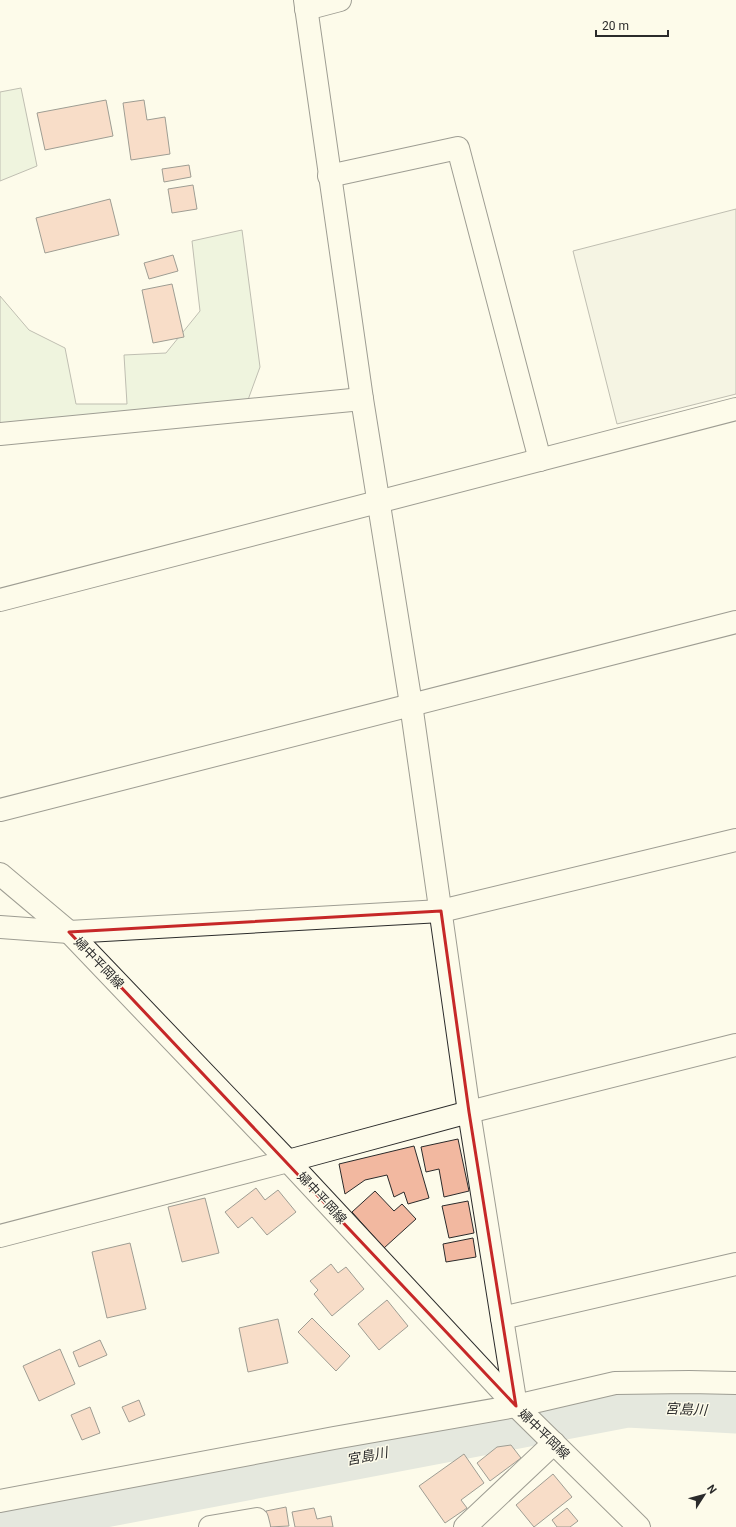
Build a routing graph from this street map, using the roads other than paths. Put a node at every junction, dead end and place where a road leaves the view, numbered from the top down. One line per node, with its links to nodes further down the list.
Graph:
1 (340, 0): 2 (street)
2 (306, 4): 3 (street)
3 (329, 176): 4 (street); 7 (street)
4 (362, 399): 6 (street); 8 (street)
5 (736, 409): 7 (street)
6 (0, 434)
7 (540, 460): 8 (street)
8 (378, 502): 9 (street); 11 (street)
9 (0, 600)
10 (736, 622): 11 (street)
11 (411, 704): 12 (street); 15 (street)
12 (0, 810)
13 (736, 840): 15 (street)
14 (0, 874): 17 (street, 婦中平岡線)
15 (441, 911): 17 (street); 19 (street)
16 (0, 927): 17 (street)
17 (69, 932): 20 (street, 婦中平岡線)
18 (736, 1045): 19 (street)
19 (469, 1112): 20 (street); 23 (street)
20 (288, 1162): 21 (street); 25 (street, 婦中平岡線)
21 (0, 1236)
22 (736, 1264): 23 (street)
23 (502, 1318): 25 (street)
24 (736, 1383): 25 (street)
25 (520, 1410): 26 (street, 婦中平岡線); 27 (street)
26 (550, 1439): 30 (street); 31 (street, 婦中平岡線)
27 (0, 1501)
28 (210, 1527): 29 (street)
29 (259, 1527)
30 (465, 1527)
31 (639, 1527)

